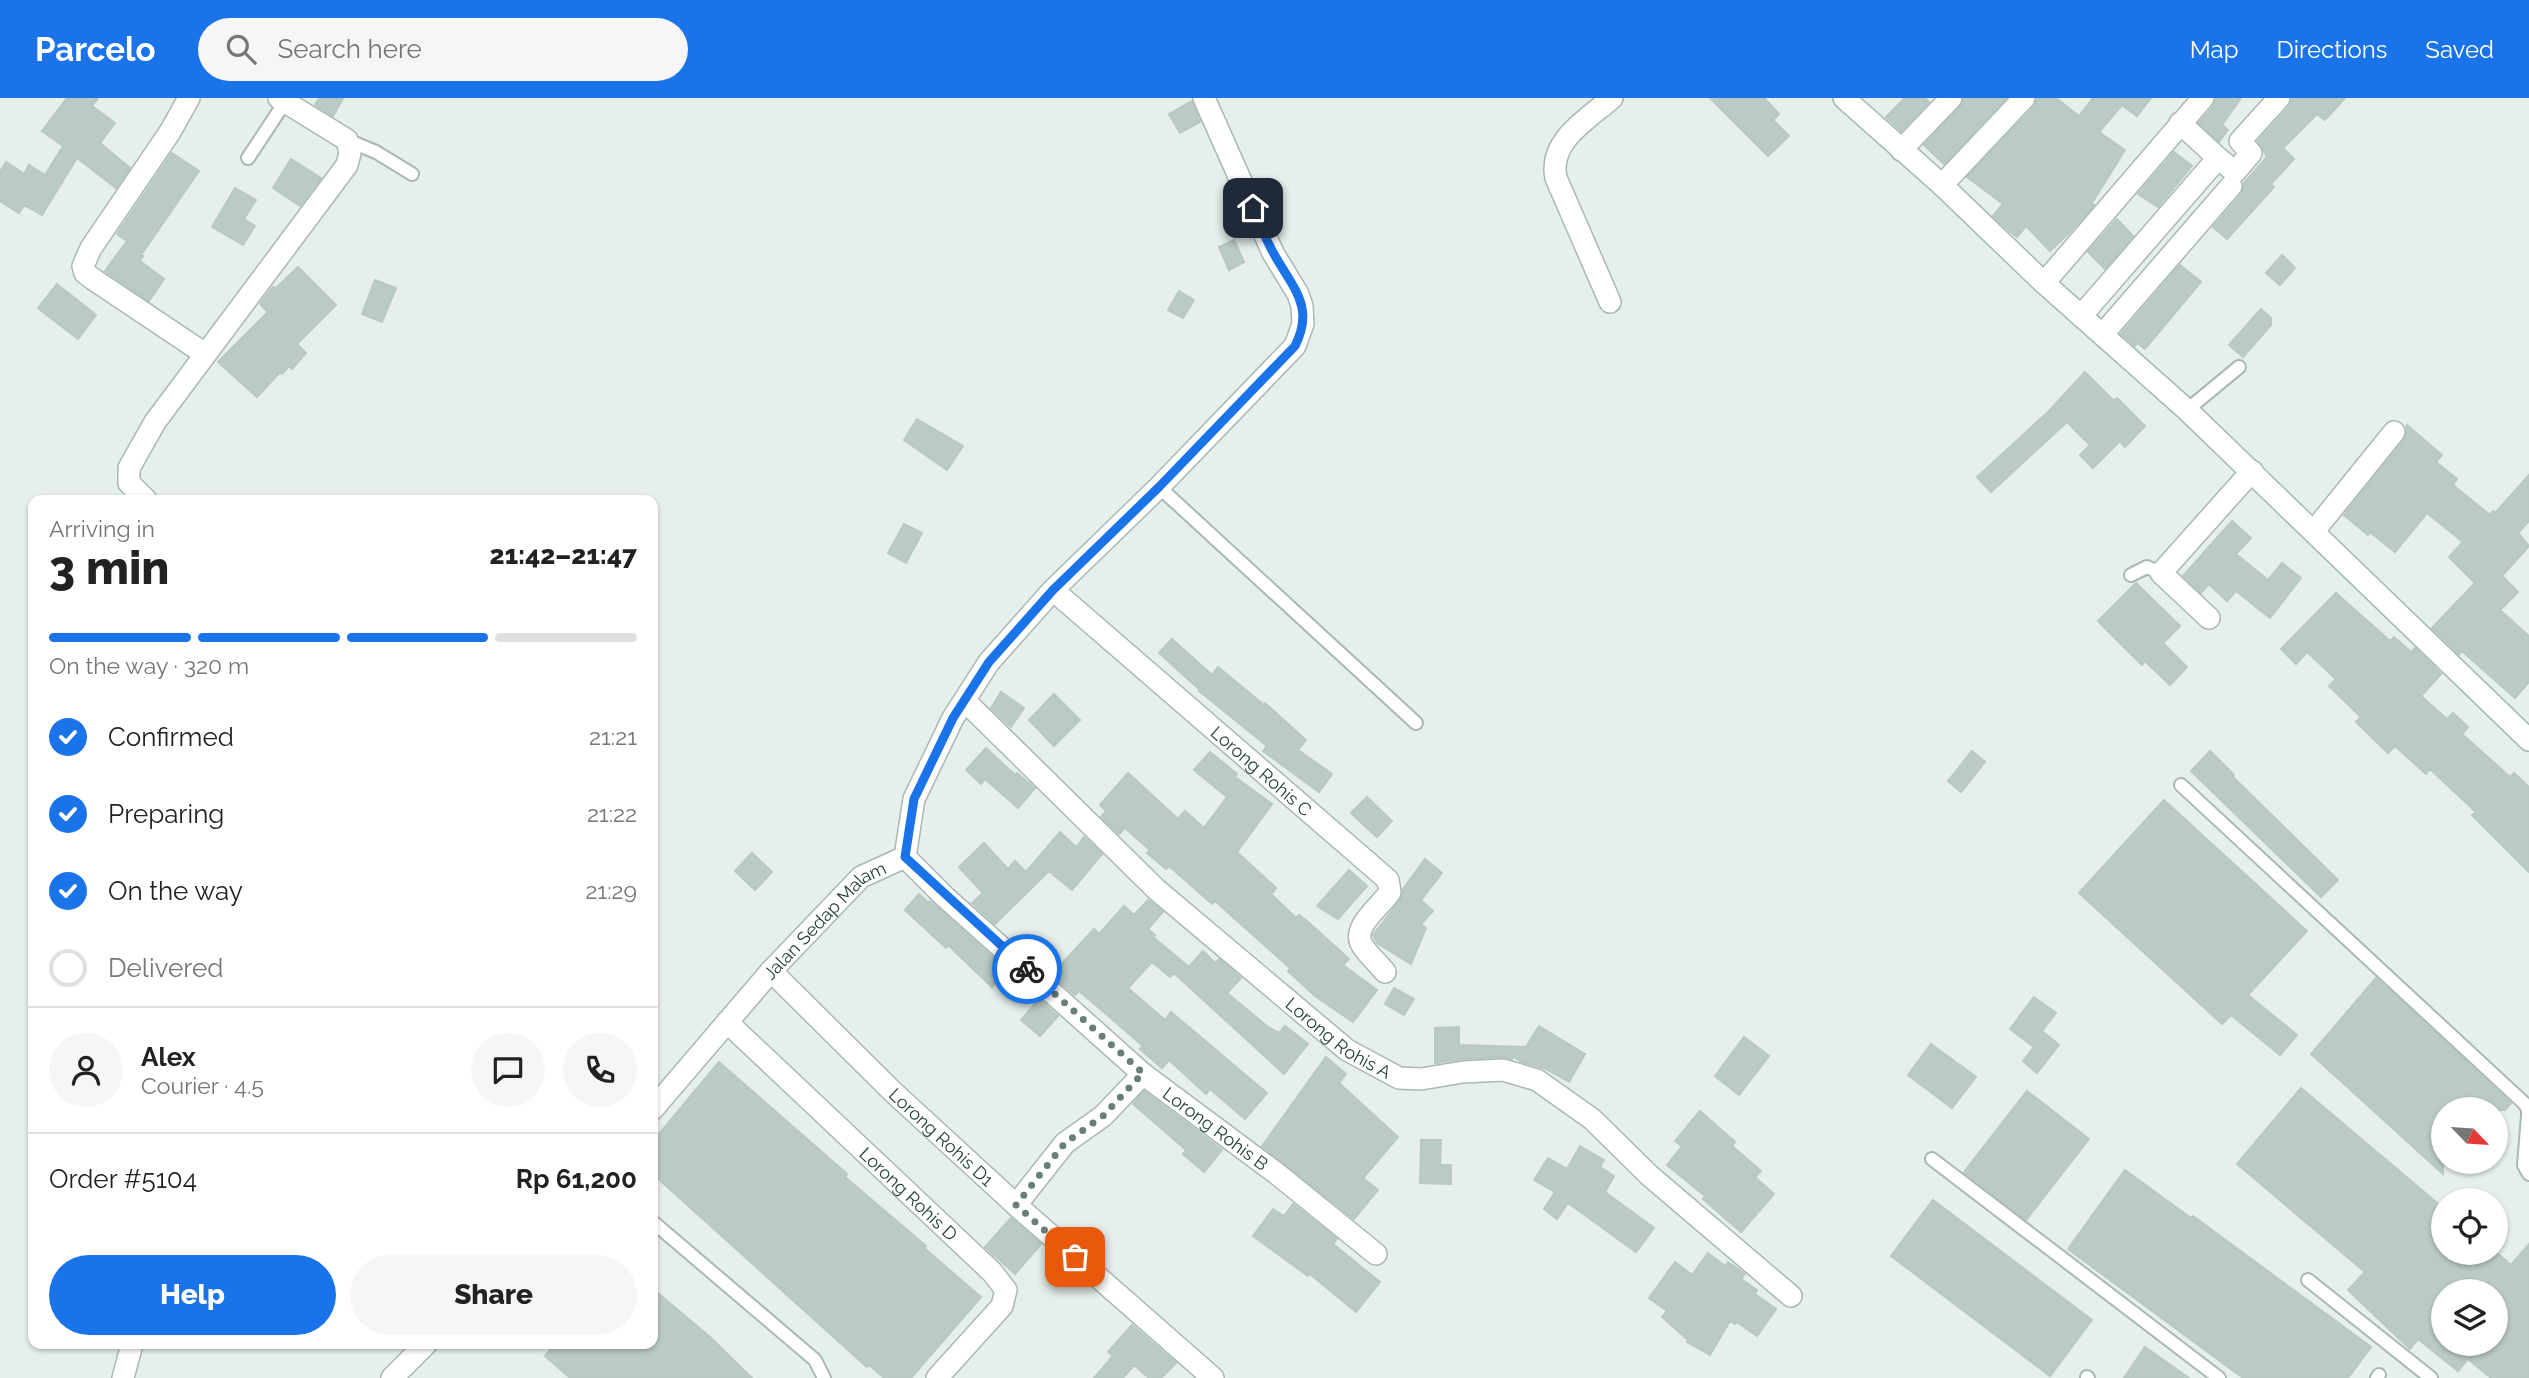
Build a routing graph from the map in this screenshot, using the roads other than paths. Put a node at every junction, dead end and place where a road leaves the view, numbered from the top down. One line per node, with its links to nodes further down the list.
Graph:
1 (189, 98): 22 (street)
2 (1204, 98): 27 (street, Jalan Sedap Malam)
3 (1612, 98): 19 (street)
4 (1844, 98): 12 (street)
5 (1951, 98): 12 (street)
6 (2024, 98): 16 (street)
7 (2203, 98): 10 (street)
8 (2279, 98): 14 (street)
9 (282, 100): 11 (street); 13 (lane)
10 (2180, 123): 14 (street); 18 (street)
11 (347, 140): 15 (lane); 22 (street)
12 (1901, 150): 16 (street)
13 (248, 158)
14 (2218, 158): 20 (street)
15 (412, 174)
16 (1942, 185): 18 (street)
17 (2231, 186): 21 (street)
18 (2044, 283): 20 (street)
19 (1610, 302)
20 (2081, 316): 21 (street)
21 (2103, 334): 24 (street)
22 (205, 354): 28 (street)
23 (2239, 367): 24 (lane)
24 (2187, 410): 26 (street)
25 (2394, 432): 29 (street)
26 (2252, 471): 29 (street); 30 (street)
27 (1159, 487): 32 (street, Jalan Sedap Malam); 35 (lane)
28 (138, 495)
29 (2314, 531): 36 (street)
30 (2161, 573): 31 (lane); 33 (street)
31 (2131, 575)
32 (1053, 590): 34 (street, Jalan Sedap Malam); 40 (street, Lorong Rohis C)
33 (2209, 618)
34 (965, 701): 38 (street, Jalan Sedap Malam); 50 (street, Lorong Rohis A)
35 (1416, 723)
36 (2529, 740)
37 (2180, 785): 45 (lane)
38 (905, 857): 39 (street, Jalan Sedap Malam); 42 (street, Lorong Rohis B)
39 (771, 971): 41 (street, Jalan Sedap Malam); 46 (street, Lorong Rohis D1)
40 (1385, 972)
41 (727, 1022): 43 (street, Jalan Sedap Malam); 56 (street, Lorong Rohis D)
42 (1143, 1073): 46 (street); 48 (street, Lorong Rohis B)
43 (658, 1103)
44 (1932, 1159): 58 (lane)
45 (2529, 1174)
46 (1016, 1205): 57 (street, Lorong Rohis D1)
47 (658, 1226): 55 (lane)
48 (1377, 1254)
49 (2308, 1280): 59 (lane)
50 (1791, 1296)
51 (131, 1349): 53 (street)
52 (421, 1349): 54 (street)
53 (123, 1378)
54 (392, 1378)
55 (824, 1378)
56 (937, 1378)
57 (1213, 1378)
58 (2219, 1378)
59 (2431, 1378)

